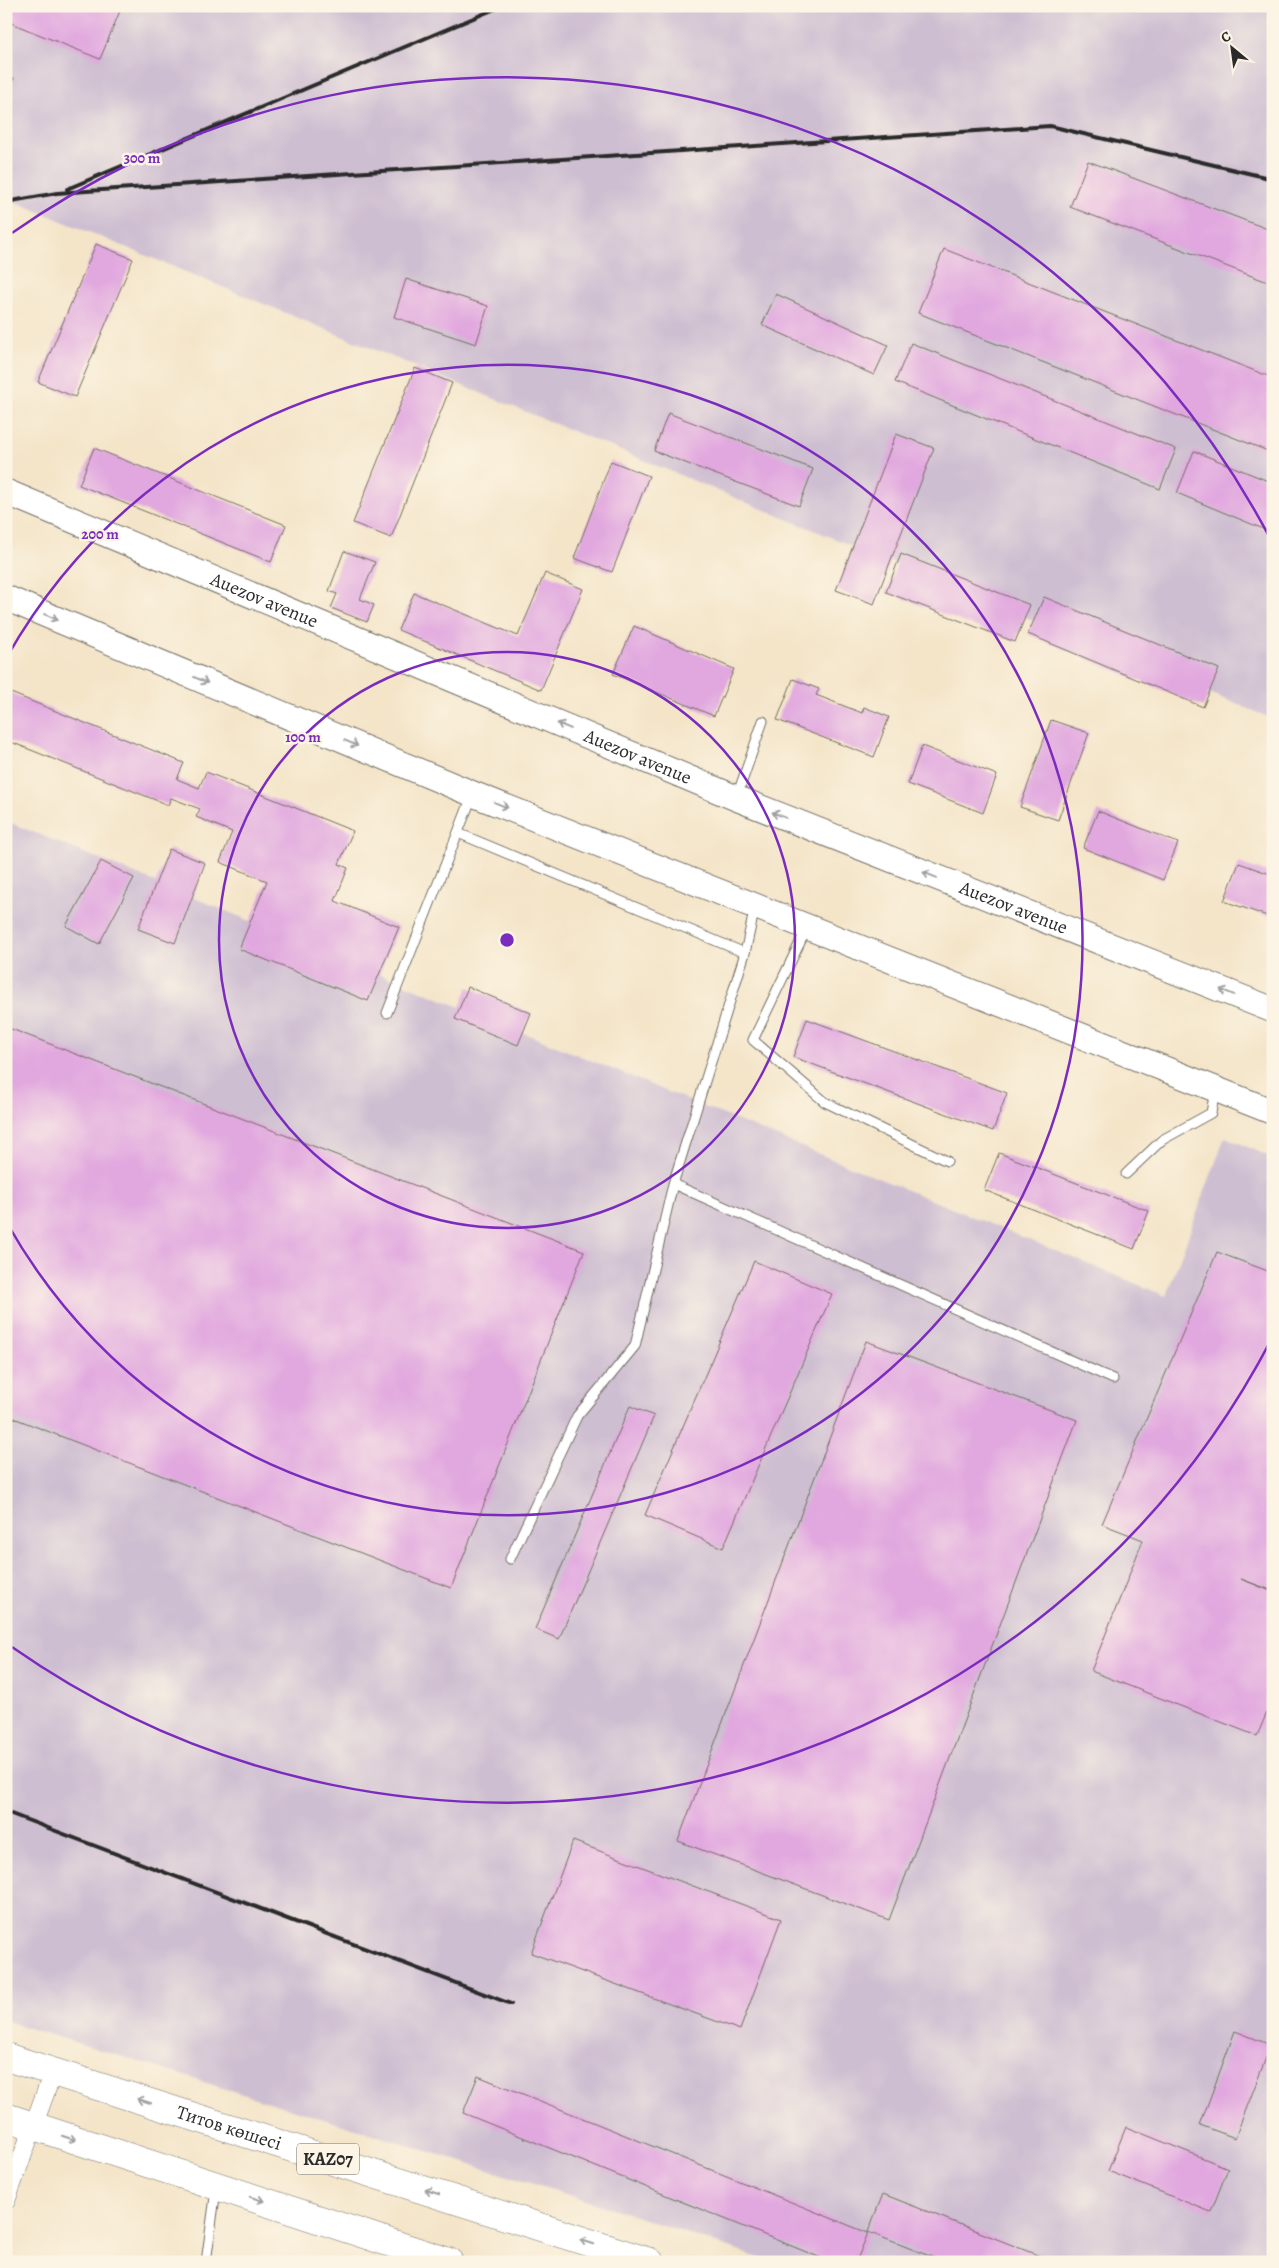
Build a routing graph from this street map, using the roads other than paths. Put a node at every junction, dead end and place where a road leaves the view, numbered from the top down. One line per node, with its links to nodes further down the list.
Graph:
1 (6, 492): 5 (main road, Auezov avenue, one-way to 1)
2 (6, 598): 4 (main road, one-way to 4)
3 (763, 721): 5 (lane)
4 (473, 794): 6 (lane); 7 (main road, one-way to 7)
5 (736, 798): 10 (main road, Auezov avenue, one-way to 5)
6 (458, 833): 9 (lane); 11 (lane)
7 (755, 907): 8 (main road); 9 (lane)
8 (807, 928): 12 (main road); 14 (lane)
9 (745, 953): 16 (lane)
10 (1273, 1010)
11 (386, 1013)
12 (1215, 1089): 13 (main road); 15 (lane)
13 (1273, 1112)
14 (947, 1161)
15 (1126, 1174)
16 (673, 1184): 17 (lane); 18 (lane)
17 (1113, 1379)
18 (510, 1559)
19 (6, 2057): 20 (highway, Титов көшесі / KAZ07)
20 (53, 2072): 22 (street); 27 (highway, Титов көшесі / KAZ07, one-way to 20)
21 (6, 2117): 22 (highway)
22 (34, 2126): 23 (highway, one-way to 23); 24 (street)
23 (217, 2186): 25 (highway, one-way to 25); 26 (lane)
24 (6, 2201)
25 (432, 2259)
26 (206, 2262)
27 (650, 2262)

